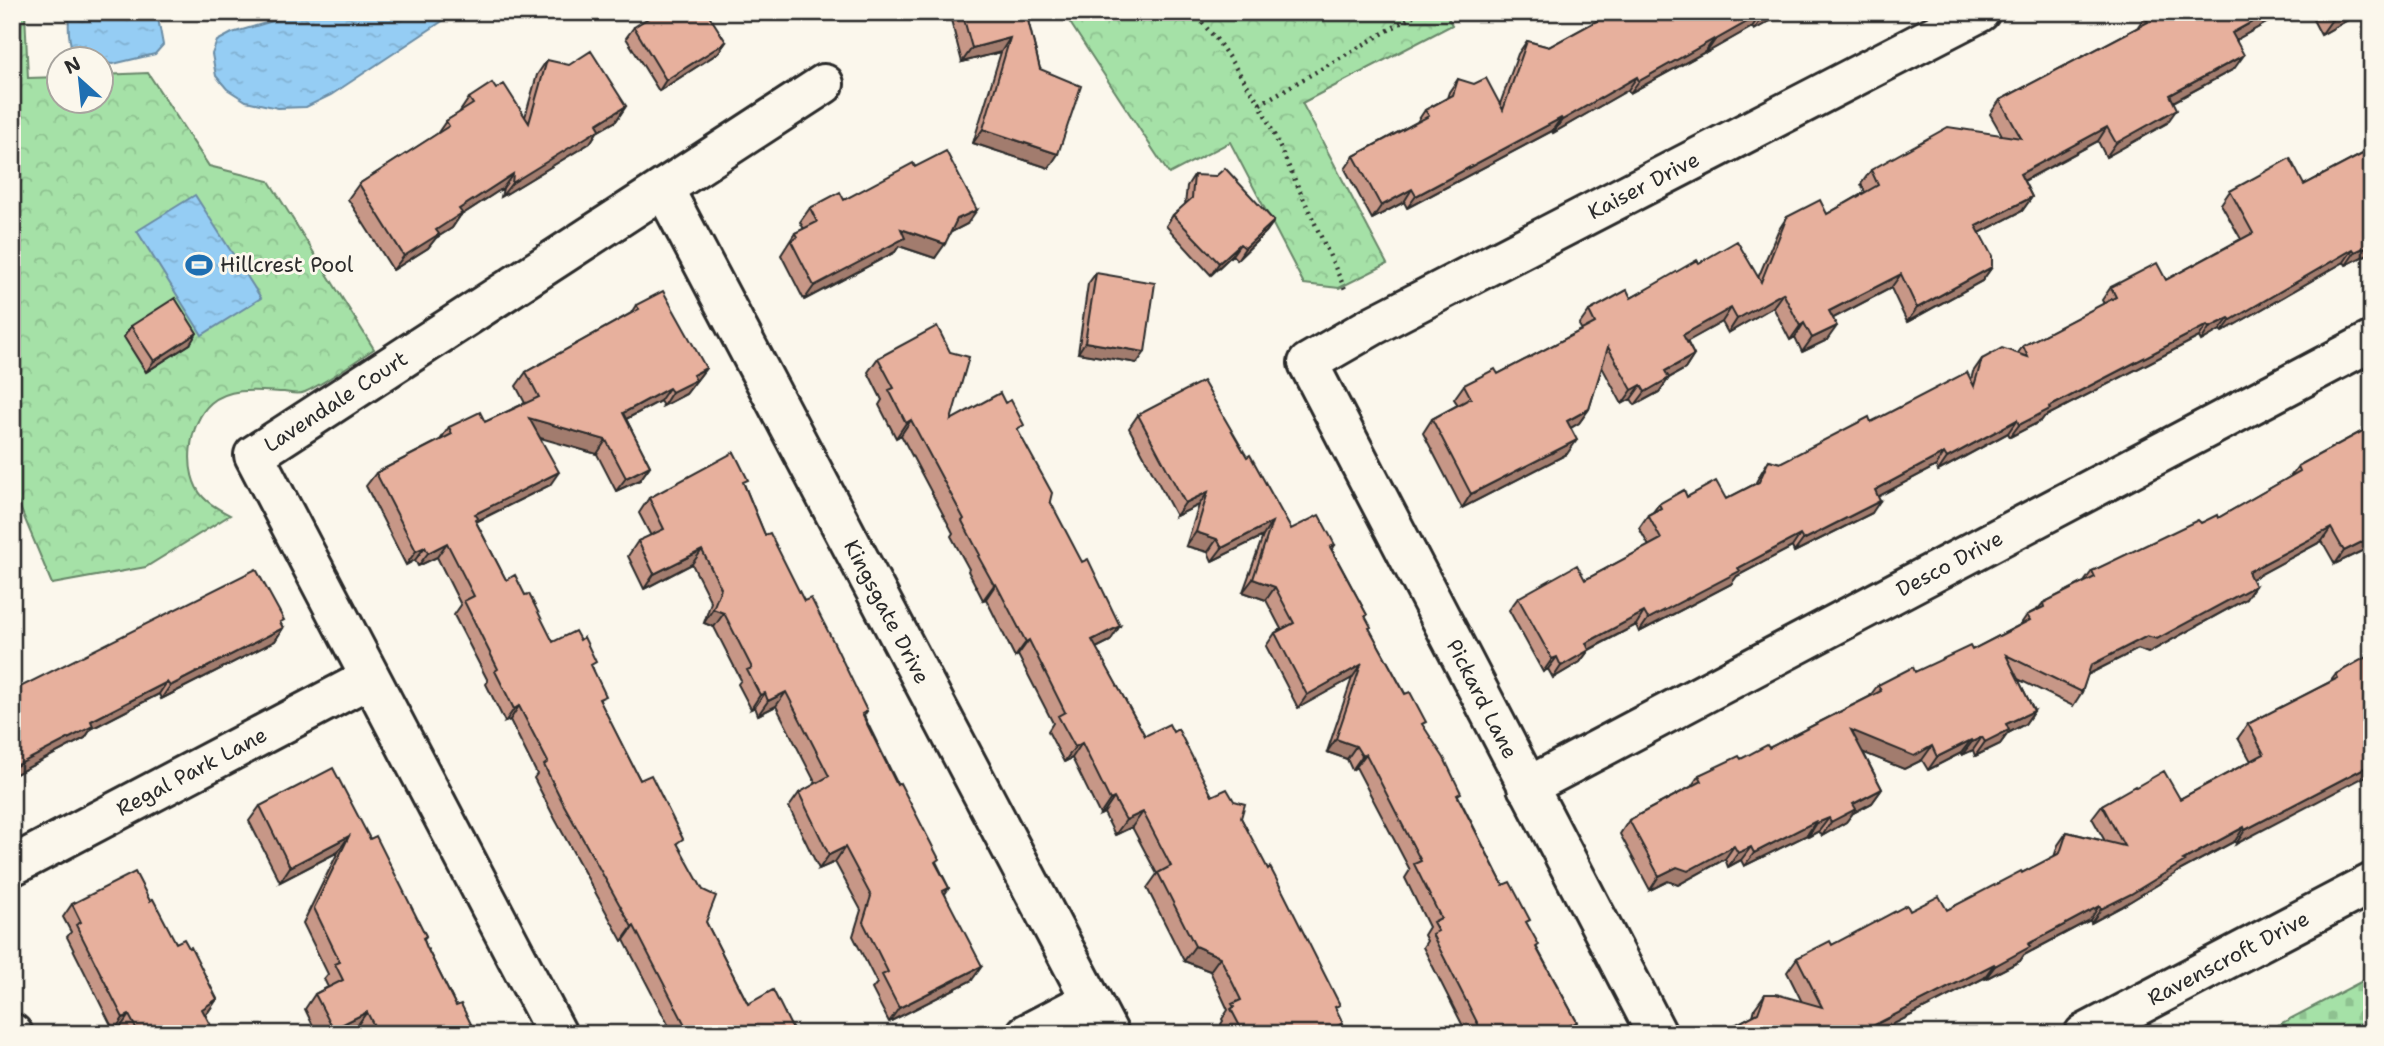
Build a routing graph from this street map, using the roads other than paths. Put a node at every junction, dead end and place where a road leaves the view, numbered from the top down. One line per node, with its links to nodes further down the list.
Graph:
1 (1980, 12): 5 (street, Kaiser Drive)
2 (824, 84): 3 (street, Lavendale Court)
3 (664, 189): 6 (street, Lavendale Court); 10 (street, Kingsgate Drive)
4 (2372, 341): 7 (street, Desco Drive)
5 (1308, 363): 7 (street, Pickard Lane)
6 (370, 678): 8 (street, Regal Park Lane); 11 (street, Lavendale Court)
7 (1527, 786): 14 (street, Pickard Lane)
8 (12, 866)
9 (2372, 883): 15 (street, Ravenscroft Drive)
10 (1091, 1000): 12 (street); 13 (street, Kingsgate Drive)
11 (557, 1034)
12 (1026, 1034)
13 (1109, 1034)
14 (1657, 1034)
15 (2084, 1034)

